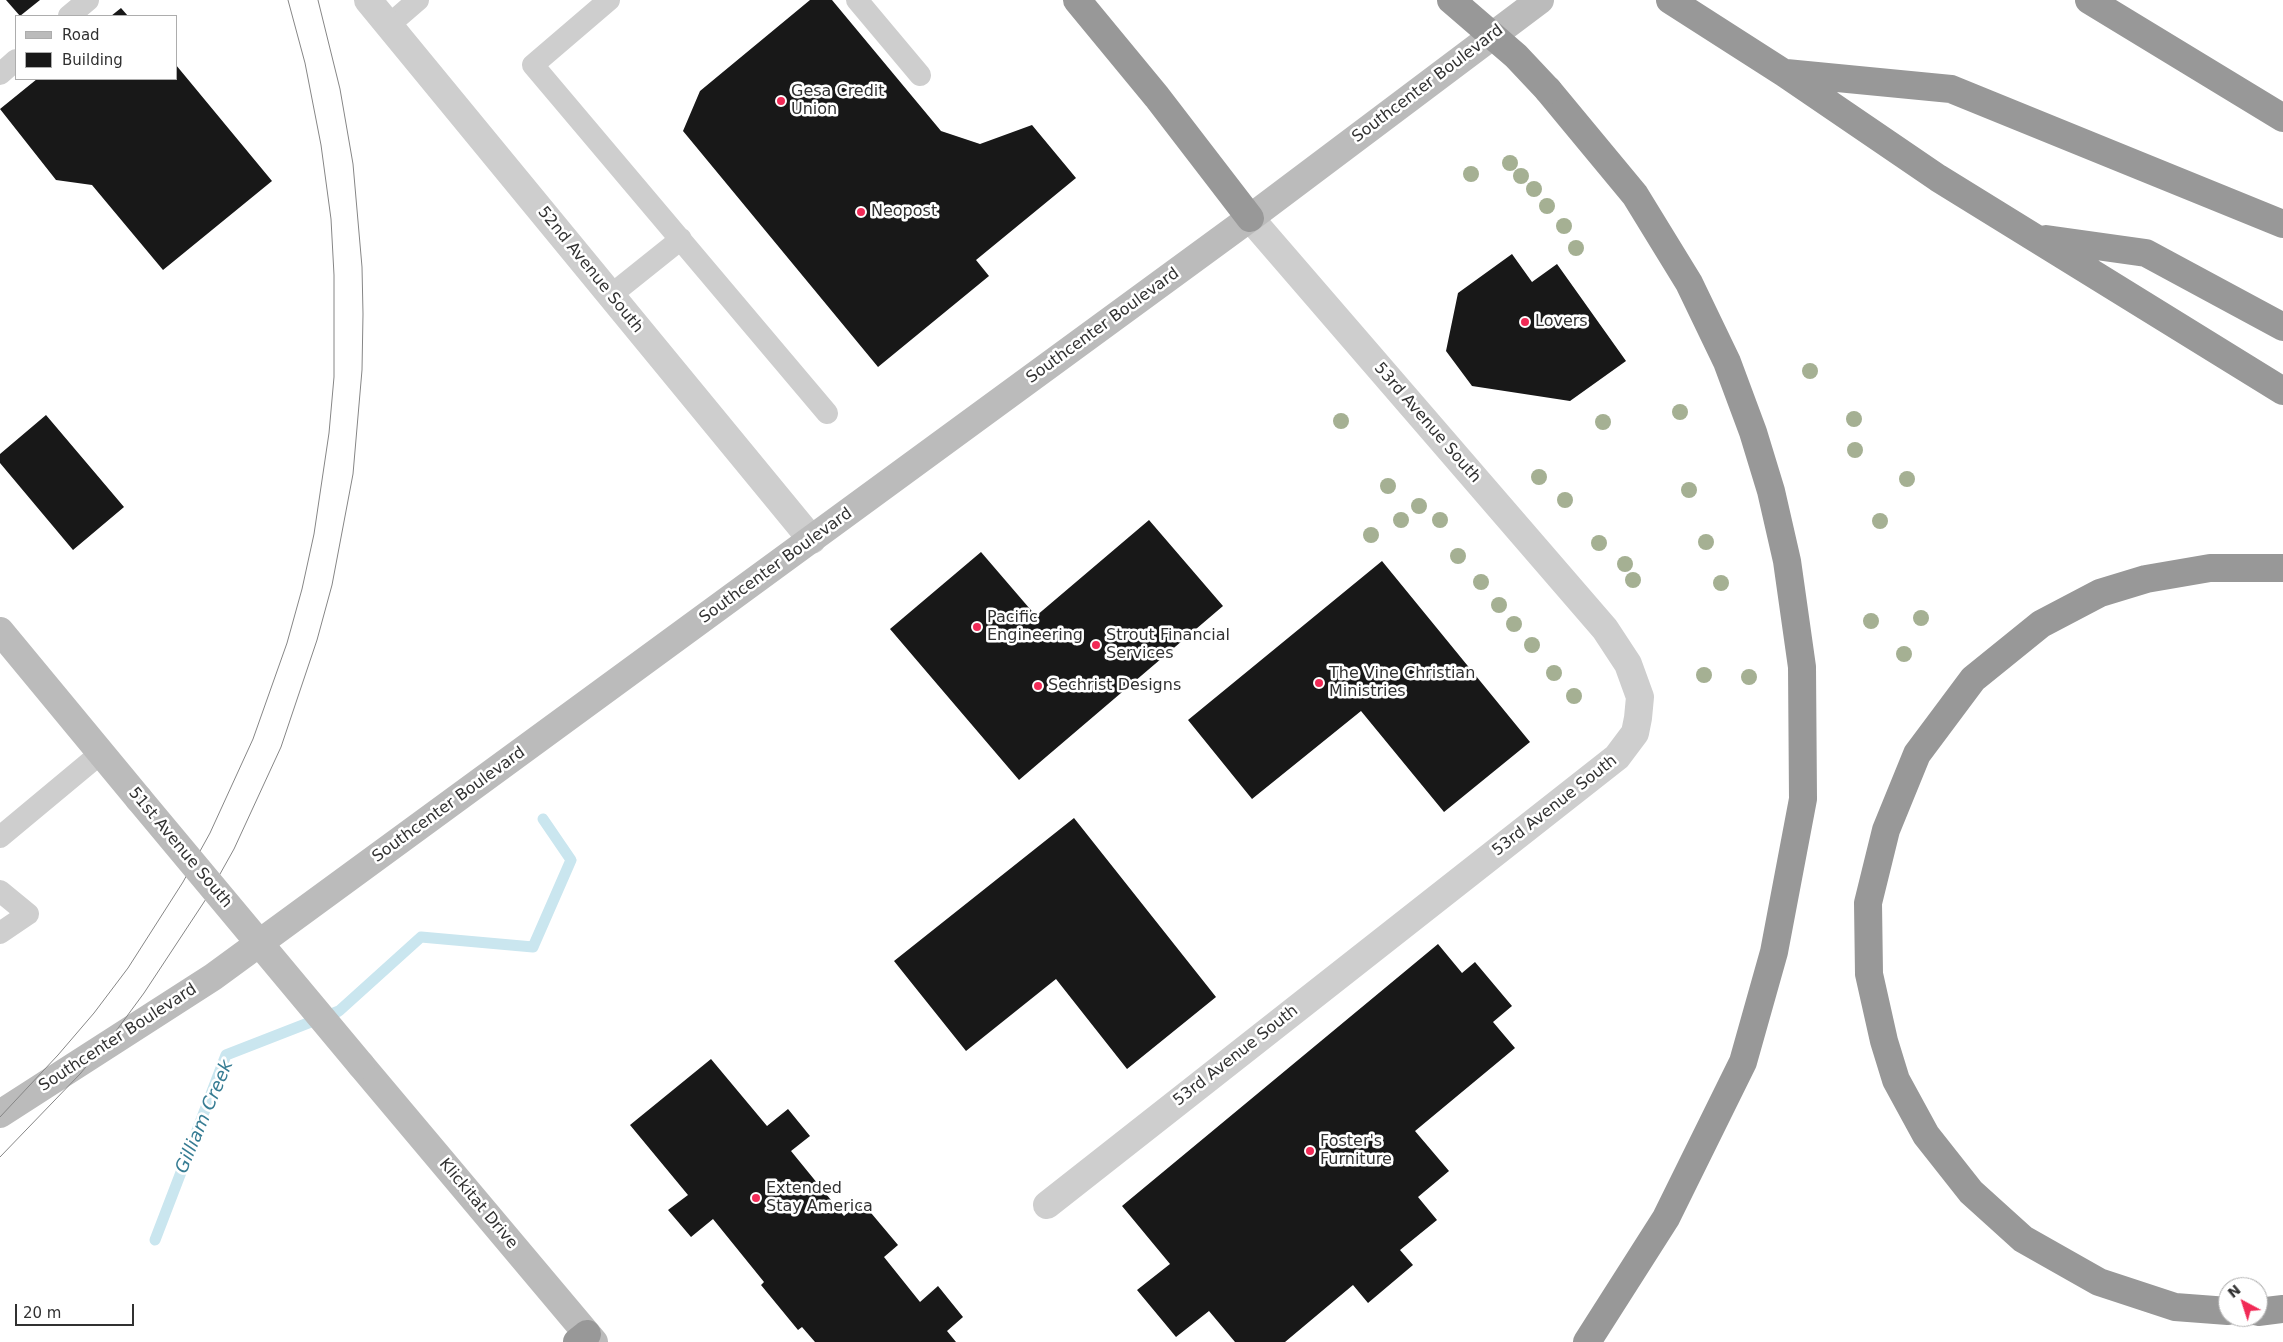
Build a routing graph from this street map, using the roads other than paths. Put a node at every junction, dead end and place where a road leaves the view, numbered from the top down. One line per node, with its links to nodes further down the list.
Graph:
1 (88, 0): 11 (lane)
2 (368, 0): 12 (street, 52nd Avenue South)
3 (418, 0): 12 (lane)
4 (610, 0): 21 (lane)
5 (857, 0): 16 (lane)
6 (1077, 0): 18 (highway)
7 (1452, 0): 40 (highway, bridge)
8 (1540, 0): 18 (street, Southcenter Boulevard)
9 (1670, 0): 14 (highway)
10 (2089, 0): 17 (highway)
11 (70, 15)
12 (389, 25): 22 (street, 52nd Avenue South)
13 (15, 61): 15 (lane)
14 (1784, 73): 19 (highway); 20 (highway)
15 (0, 74)
16 (920, 75)
17 (2283, 118)
18 (1250, 218): 26 (street, Southcenter Boulevard); 35 (street, 53rd Avenue South)
19 (2283, 224)
20 (2038, 238): 23 (highway); 24 (highway)
21 (681, 239): 22 (lane); 25 (lane)
22 (611, 295): 26 (street, 52nd Avenue South)
23 (2283, 328)
24 (2283, 392)
25 (827, 413)
26 (812, 540): 34 (street, Southcenter Boulevard)
27 (2283, 568): 37 (highway)
28 (0, 631): 29 (street, 51st Avenue South)
29 (101, 753): 30 (lane); 33 (street, 51st Avenue South, bridge)
30 (0, 837)
31 (0, 891): 32 (lane)
32 (0, 933)
33 (361, 1065): 39 (street, Klickitat Drive)
34 (0, 1114)
35 (1047, 1205)
36 (2283, 1309): 38 (highway)
37 (2218, 1310)
38 (2268, 1311)
39 (586, 1339)
40 (1587, 1342)

